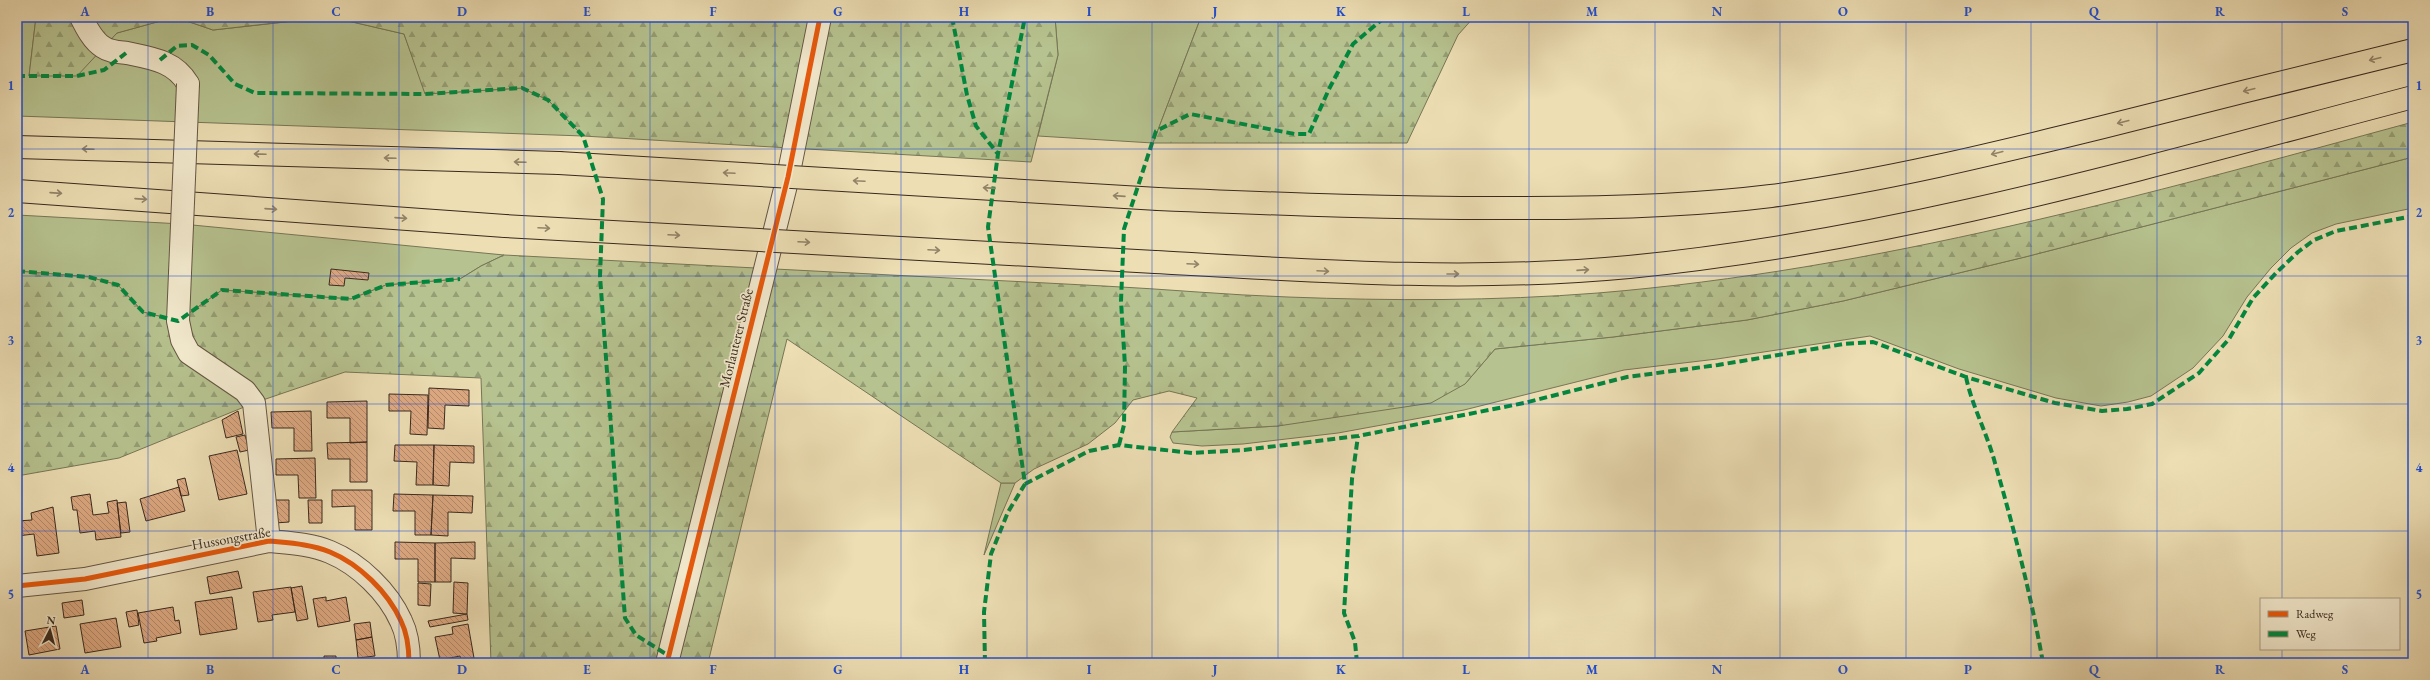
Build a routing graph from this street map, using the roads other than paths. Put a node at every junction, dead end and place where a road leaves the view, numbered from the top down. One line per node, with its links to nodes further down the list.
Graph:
1 (81, 17): 7 (street, bridge)
2 (820, 17): 10 (street, Morlauterer Straße)
3 (2413, 50): 5 (highway, one-way to 5, bridge)
4 (2413, 97): 6 (highway, one-way to 4, bridge)
5 (17, 147)
6 (17, 191)
7 (269, 541): 8 (street, Hussongstraße); 9 (street, Hussongstraße)
8 (17, 586)
9 (409, 663)
10 (667, 663)

